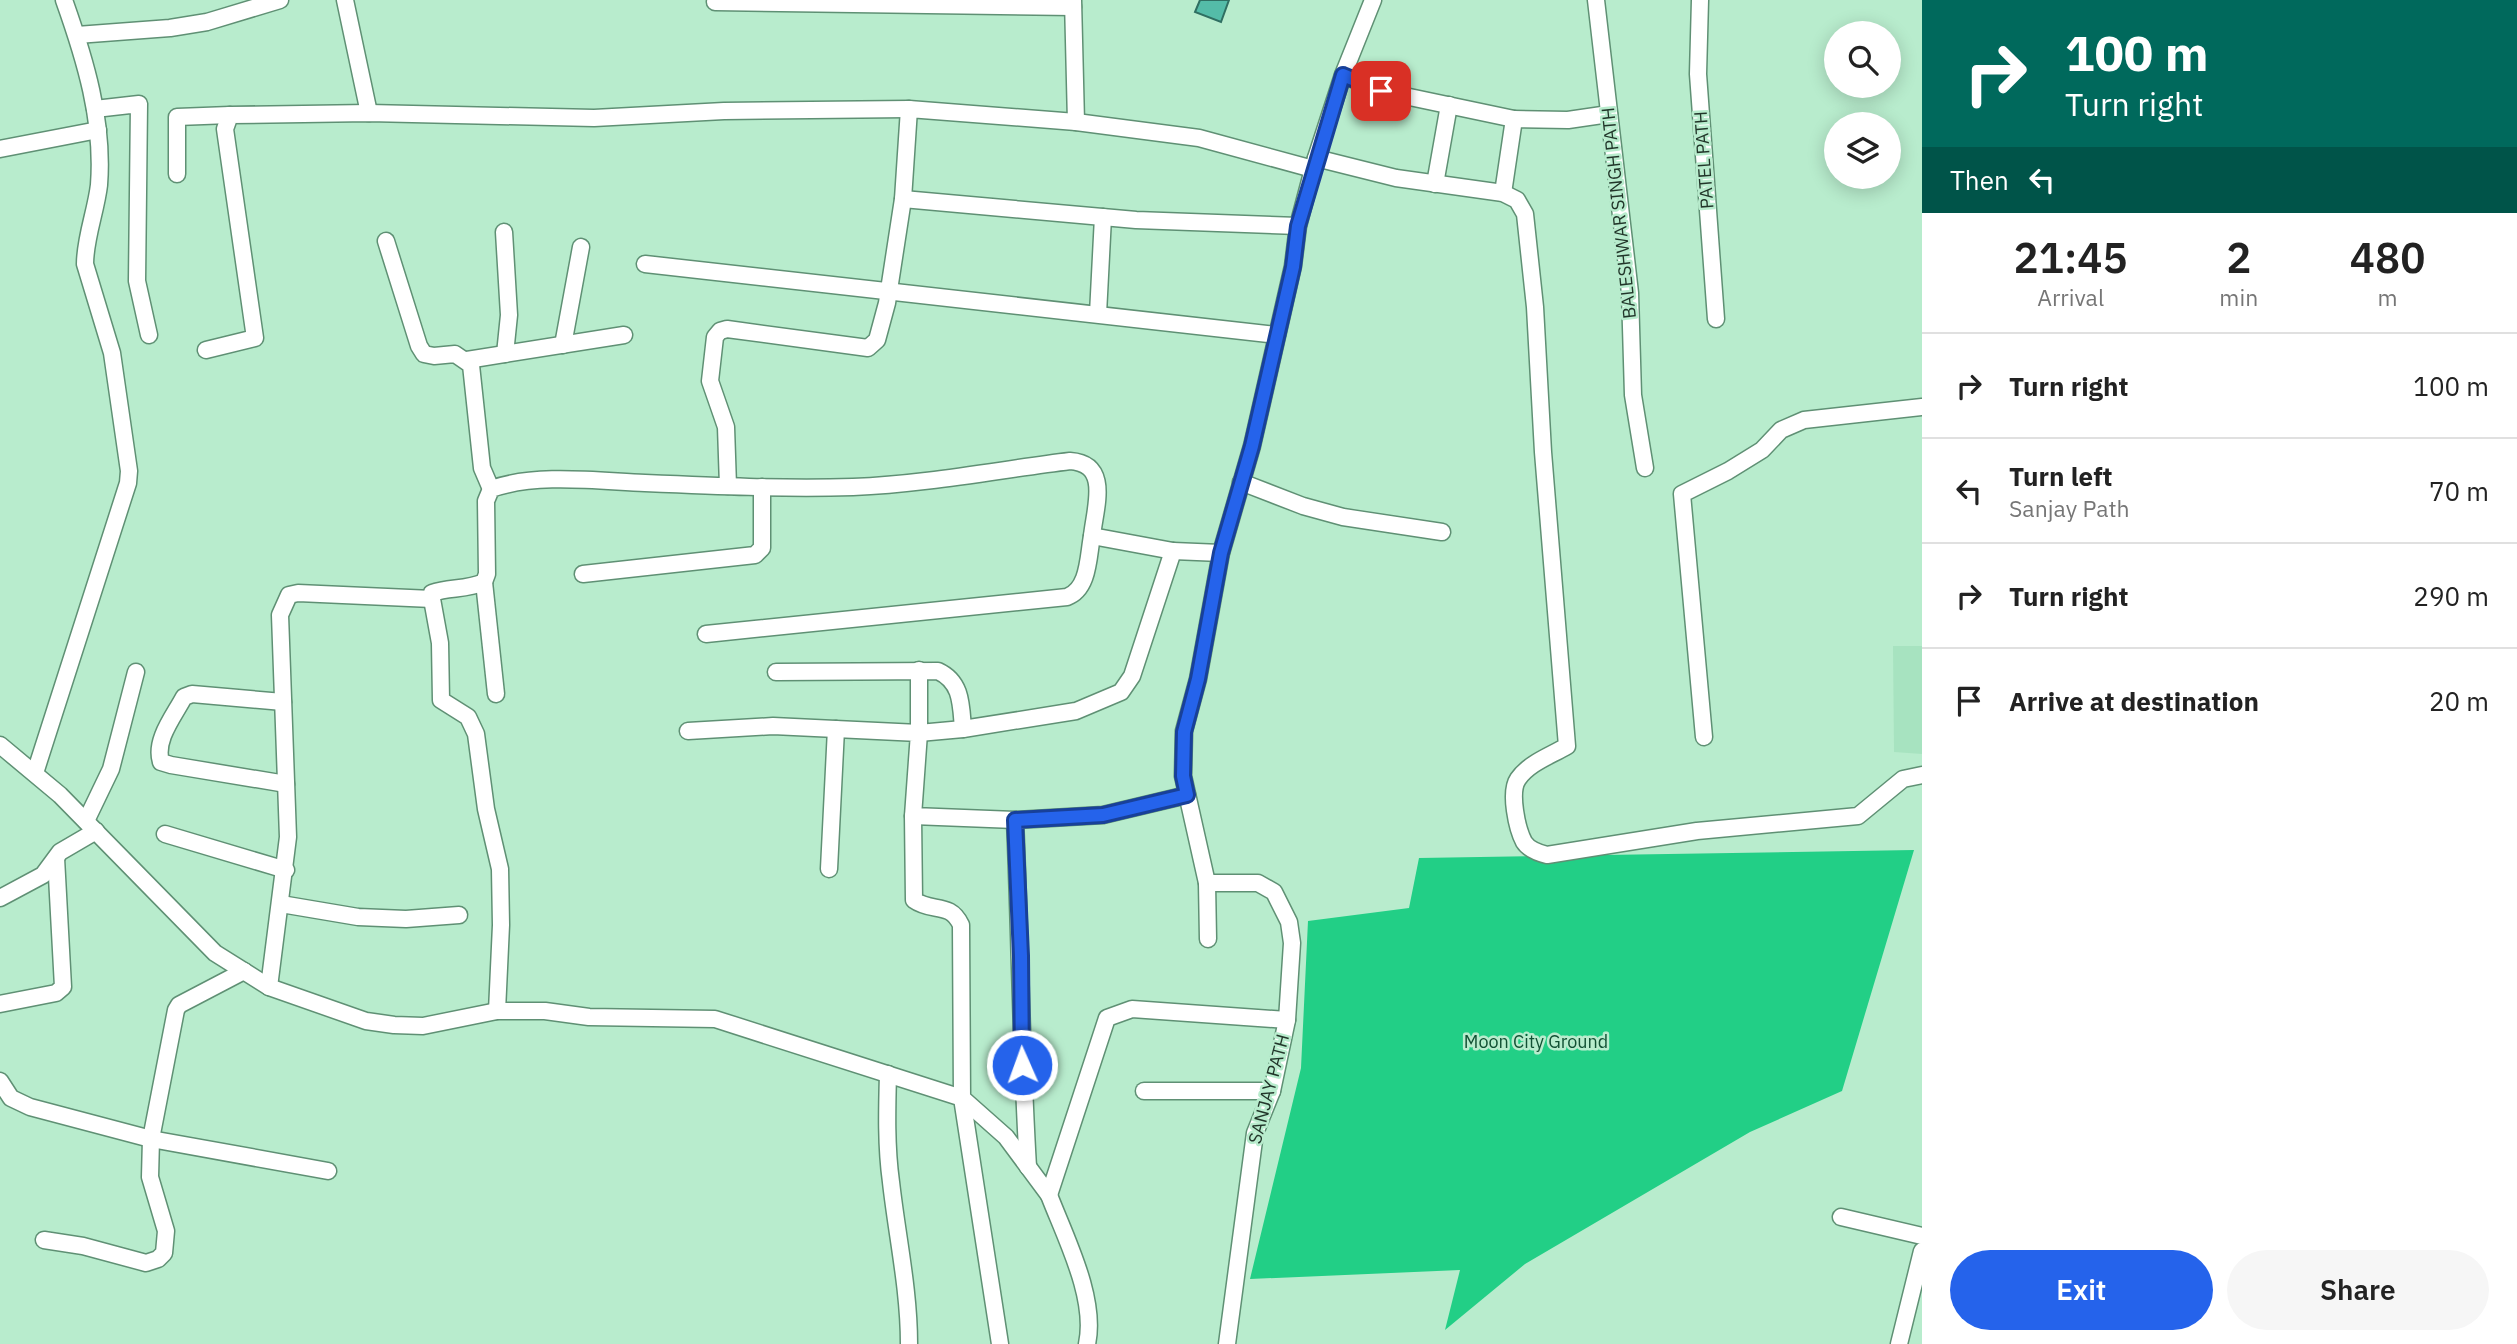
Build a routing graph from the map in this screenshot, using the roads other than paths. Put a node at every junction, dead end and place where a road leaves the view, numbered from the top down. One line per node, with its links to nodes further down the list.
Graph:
1 (64, 0): 10 (street)
2 (280, 0): 10 (street)
3 (345, 0): 15 (street)
4 (1373, 0): 11 (street)
5 (1595, 0): 16 (street, BALESHWAR SINGH PATH)
6 (1700, 0): 35 (street, PATEL PATH)
7 (715, 2): 8 (street)
8 (883, 2): 9 (street)
9 (1073, 3): 19 (street)
10 (77, 35): 13 (street)
11 (1343, 75): 12 (street); 22 (street)
12 (1449, 106): 18 (street); 24 (street)
13 (95, 109): 20 (street); 36 (street)
14 (909, 109): 15 (street); 19 (street); 26 (street)
15 (369, 113): 17 (street)
16 (1609, 114): 18 (street); 44 (street, BALESHWAR SINGH PATH)
17 (229, 115): 23 (street); 40 (street)
18 (1514, 120): 25 (street)
19 (1076, 122): 22 (street)
20 (98, 130): 21 (street); 68 (street)
21 (0, 149)
22 (1315, 163): 24 (street); 28 (street)
23 (177, 174)
24 (1435, 184): 25 (street)
25 (1503, 193): 69 (street)
26 (903, 199): 27 (street); 33 (street)
27 (1103, 217): 28 (street); 34 (street)
28 (1298, 226): 38 (street)
29 (504, 232): 41 (street)
30 (386, 241): 42 (street)
31 (581, 247): 39 (street)
32 (645, 264): 33 (street)
33 (889, 289): 34 (street); 46 (street)
34 (1098, 314): 38 (street)
35 (1716, 319)
36 (149, 335)
37 (624, 335): 39 (street)
38 (1277, 335): 45 (street)
39 (562, 345): 41 (street)
40 (206, 350)
41 (505, 354): 42 (street)
42 (467, 360): 48 (street)
43 (1922, 407): 66 (street)
44 (1645, 468)
45 (1241, 482): 49 (street); 52 (street)
46 (728, 486): 47 (street); 48 (street)
47 (762, 486): 50 (street); 53 (street)
48 (491, 489): 54 (street)
49 (1442, 532)
50 (1092, 536): 51 (street); 56 (street)
51 (1173, 551): 52 (street); 63 (street)
52 (1221, 553): 71 (street)
53 (583, 574)
54 (484, 582): 55 (street); 60 (street)
55 (432, 599): 61 (street); 87 (street)
56 (706, 634)
57 (919, 670): 59 (street); 63 (street); 65 (street)
58 (136, 672): 74 (street)
59 (776, 672)
60 (496, 694)
61 (283, 702): 70 (street); 70 (street)
62 (836, 729): 64 (street); 65 (street); 77 (street)
63 (963, 729): 65 (street)
64 (688, 731)
65 (919, 733): 72 (street)
66 (1704, 737)
67 (0, 746): 68 (street)
68 (34, 773): 74 (street)
69 (1922, 775)
70 (286, 784): 78 (street)
71 (1187, 795): 73 (street); 79 (street)
72 (912, 816): 73 (street); 93 (street)
73 (1015, 820): 95 (street)
74 (91, 826): 76 (street); 84 (street)
75 (165, 834): 78 (street)
76 (56, 858): 80 (street); 86 (street)
77 (829, 869)
78 (286, 870): 81 (street)
79 (1207, 883): 83 (street); 88 (street, SANJAY PATH)
80 (0, 898)
81 (281, 904): 82 (street); 85 (street)
82 (459, 915)
83 (1208, 939)
84 (244, 971): 85 (street); 94 (street)
85 (269, 987): 87 (street)
86 (0, 1004)
87 (497, 1012): 89 (street)
88 (1287, 1020): 92 (street, SANJAY PATH); 97 (street)
89 (888, 1074): 93 (street); 102 (street)
90 (0, 1082): 94 (street)
91 (1144, 1091): 92 (street)
92 (1272, 1091): 105 (street, SANJAY PATH)
93 (962, 1098): 95 (street); 103 (street)
94 (151, 1139): 96 (street); 100 (street)
95 (1028, 1167): 97 (street)
96 (327, 1171)
97 (1049, 1195): 104 (street)
98 (1841, 1217): 99 (street)
99 (1922, 1236)
100 (44, 1240)
101 (1922, 1251): 106 (street)
102 (909, 1344)
103 (1000, 1344)
104 (1087, 1344)
105 (1227, 1344)
106 (1899, 1344)

